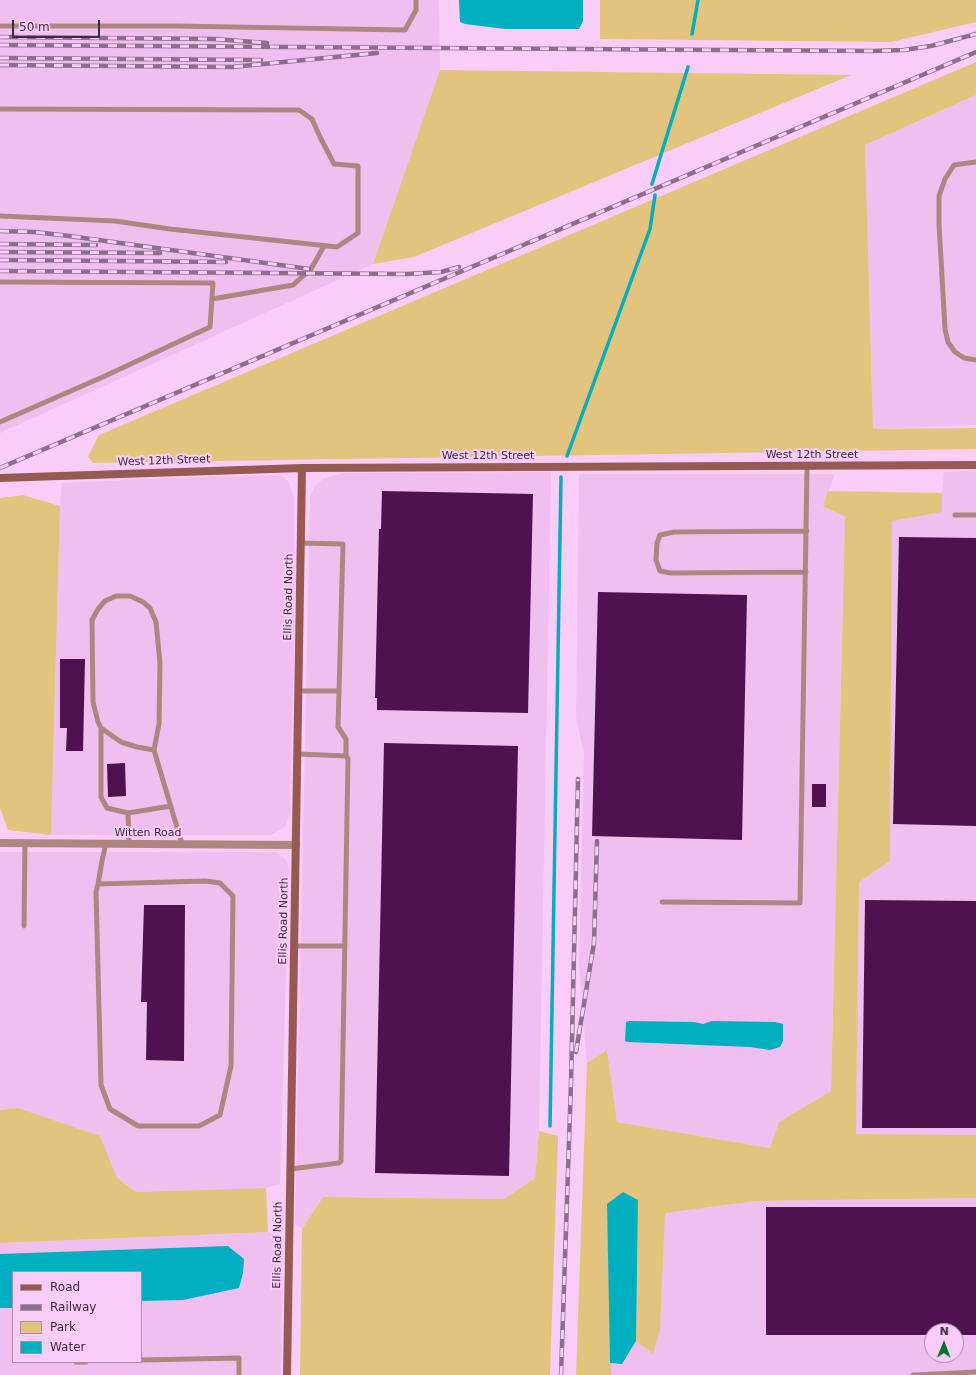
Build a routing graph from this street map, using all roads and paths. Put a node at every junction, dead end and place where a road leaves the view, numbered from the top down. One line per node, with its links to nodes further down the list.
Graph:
1 (416, 0): 2 (lane)
2 (0, 26)
3 (0, 109): 6 (lane)
4 (976, 162): 9 (lane)
5 (0, 216): 6 (lane)
6 (324, 246): 8 (lane)
7 (0, 282): 8 (lane)
8 (212, 299): 10 (lane)
9 (976, 360)
10 (0, 422)
11 (976, 465): 12 (street, West 12th Street)
12 (807, 467): 13 (street, West 12th Street); 17 (lane)
13 (302, 468): 14 (street, West 12th Street); 18 (street, Ellis Road North)
14 (0, 478)
15 (955, 515): 16 (lane)
16 (976, 515)
17 (807, 531): 19 (lane); 19 (lane)
18 (301, 543): 20 (street, Ellis Road North); 21 (lane)
19 (806, 572): 35 (lane)
20 (299, 691): 21 (lane); 24 (street, Ellis Road North)
21 (339, 691): 25 (lane)
22 (101, 728): 23 (lane); 23 (lane); 27 (lane)
23 (154, 750): 26 (lane)
24 (298, 754): 25 (lane); 33 (street, Ellis Road North)
25 (346, 756): 38 (lane)
26 (171, 806): 27 (lane); 32 (lane)
27 (128, 813): 30 (lane)
28 (0, 843): 31 (street, Witten Road)
29 (106, 843): 30 (street, Witten Road); 31 (street, Witten Road); 34 (lane)
30 (129, 843): 32 (street, Witten Road)
31 (25, 844): 36 (lane)
32 (182, 844): 33 (street, Witten Road)
33 (296, 845): 37 (street, Ellis Road North)
34 (98, 884): 34 (lane)
35 (662, 902)
36 (24, 926)
37 (294, 946): 38 (lane); 39 (street, Ellis Road North)
38 (345, 946): 39 (lane)
39 (290, 1169): 43 (street, Ellis Road North)
40 (142, 1360): 42 (lane)
41 (976, 1372): 44 (lane)
42 (239, 1375)
43 (287, 1375)
44 (913, 1375)

